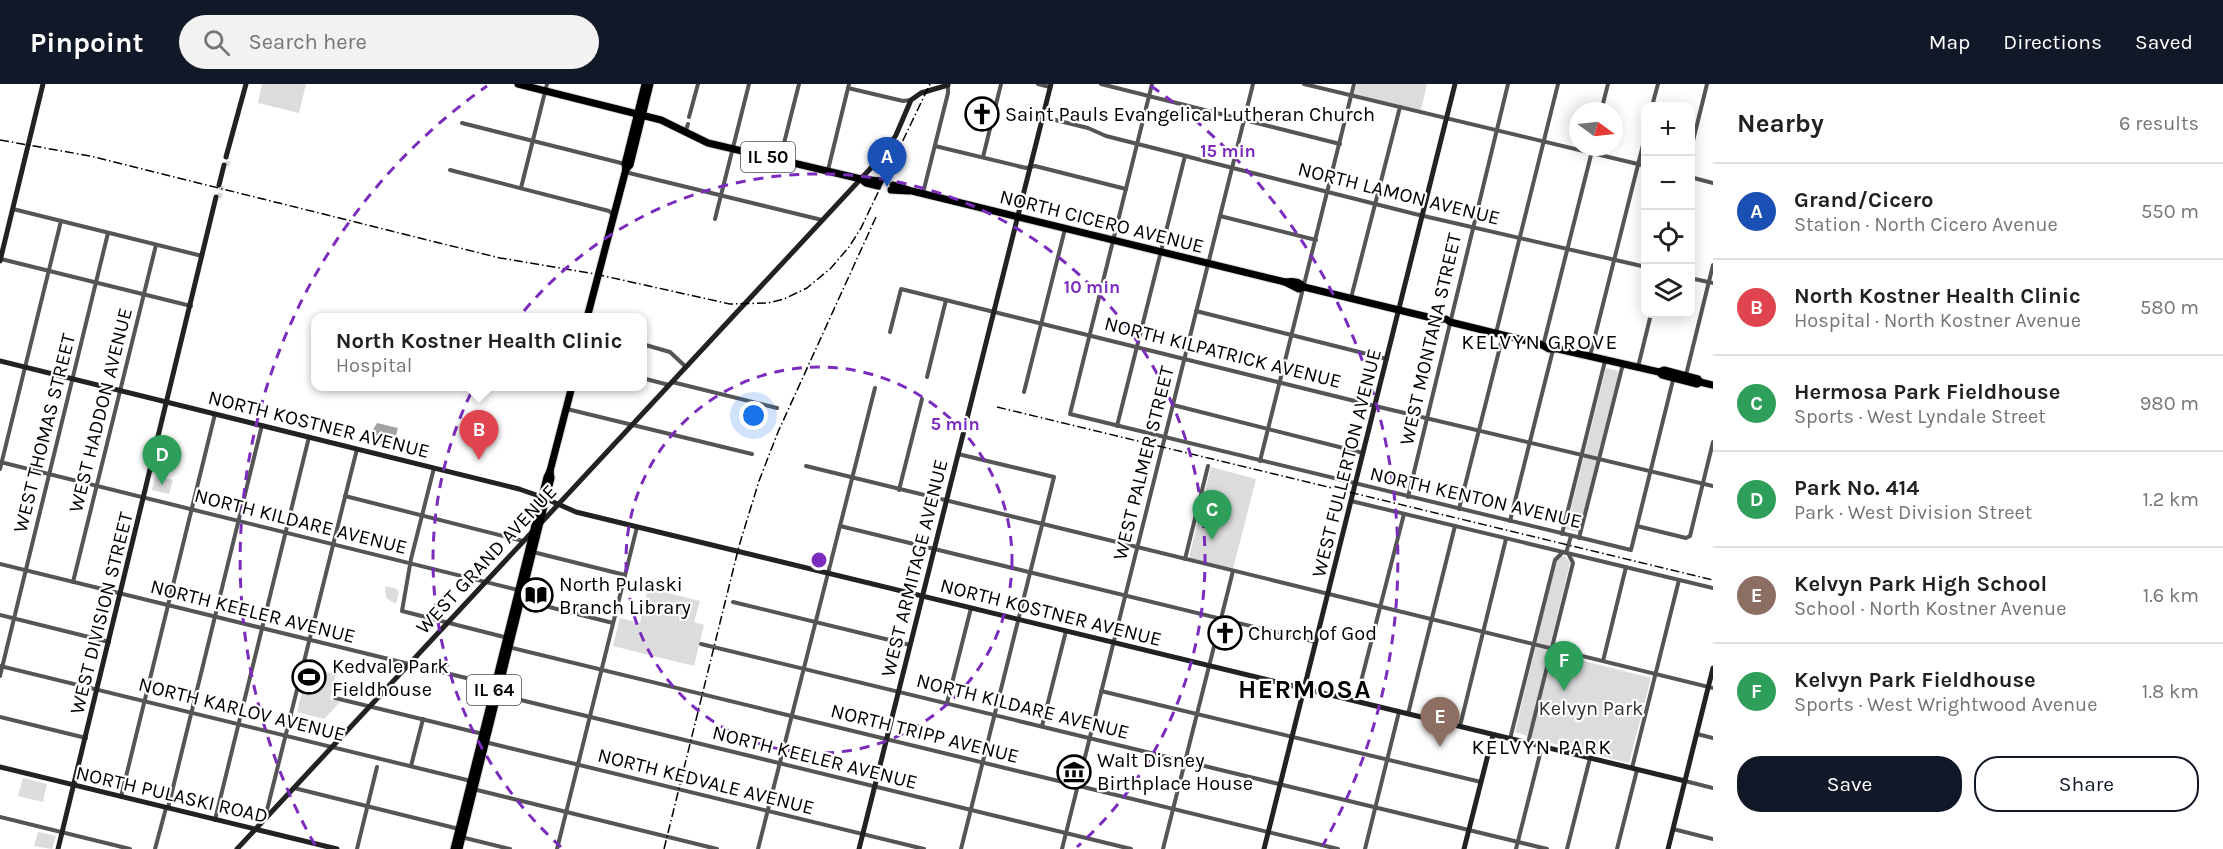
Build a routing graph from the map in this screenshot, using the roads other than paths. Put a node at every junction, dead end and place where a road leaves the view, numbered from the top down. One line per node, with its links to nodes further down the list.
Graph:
1 (43, 84): 77 (main road)
2 (246, 84): 53 (main road)
3 (518, 84): 25 (main road, IL 50)
4 (645, 84): 32 (main road)
5 (650, 84): 32 (main road)
6 (698, 84): 33 (street)
7 (749, 84): 48 (street)
8 (799, 84): 55 (street)
9 (1001, 84): 54 (street)
10 (1038, 84): 23 (street)
11 (1101, 84): 26 (street)
12 (1152, 84): 26 (street)
13 (1253, 84): 36 (street, WEST PALMER STREET)
14 (1304, 84): 27 (street)
15 (1354, 84): 27 (street)
16 (1455, 84): 35 (main road, WEST FULLERTON AVENUE)
17 (1508, 84): 39 (street, WEST MONTANA STREET)
18 (1558, 84): 43 (street)
19 (1608, 84): 29 (street)
20 (1658, 84): 30 (street)
21 (1707, 84): 41 (street)
22 (948, 85): 28 (main road); 46 (street)
23 (1051, 85): 34 (main road, WEST ARMITAGE AVENUE)
24 (849, 86): 28 (street); 63 (street)
25 (546, 87): 32 (main road, IL 50); 42 (street)
26 (1149, 96): 36 (street); 44 (street)
27 (1352, 96): 31 (street); 45 (street)
28 (911, 100): 65 (main road, WEST GRAND AVENUE)
29 (1603, 102)
30 (1653, 102)
31 (1400, 107): 35 (street); 76 (street)
32 (640, 115): 40 (main road, IL 50); 60 (main road)
33 (689, 117)
34 (1043, 117): 44 (street, NORTH LAMON AVENUE); 59 (main road, WEST ARMITAGE AVENUE)
35 (1446, 119): 39 (street); 79 (main road, WEST FULLERTON AVENUE)
36 (1244, 120): 45 (street); 61 (street, WEST PALMER STREET)
37 (462, 123): 42 (street)
38 (688, 124): 40 (street)
39 (1496, 131): 43 (street); 85 (street, WEST MONTANA STREET)
40 (685, 133): 48 (main road, IL 50)
41 (1695, 133)
42 (533, 140): 60 (street); 70 (street)
43 (1543, 142): 47 (street); 88 (street)
44 (1137, 144): 50 (street, NORTH LAMON AVENUE); 71 (street)
45 (1340, 144): 72 (street)
46 (935, 146): 54 (street); 73 (street)
47 (1569, 148)
48 (733, 149): 55 (main road, IL 50); 74 (street)
49 (1641, 153): 56 (street)
50 (1185, 156): 61 (street, NORTH LAMON AVENUE); 93 (street)
51 (1590, 156): 92 (street)
52 (1603, 156): 56 (street)
53 (228, 158)
54 (982, 158): 59 (street)
55 (780, 160): 63 (main road, IL 50)
56 (1638, 165): 57 (street); 96 (street)
57 (1641, 165)
58 (226, 166): 68 (main road)
59 (1030, 167): 71 (street); 81 (main road, WEST ARMITAGE AVENUE)
60 (625, 168): 74 (street); 78 (main road)
61 (1232, 168): 72 (street, NORTH LAMON AVENUE); 80 (street, WEST PALMER STREET)
62 (450, 170): 70 (street)
63 (828, 171): 65 (main road, IL 50)
64 (1695, 178): 66 (street)
65 (861, 179): 67 (main road, IL 50); 83 (main road, WEST GRAND AVENUE)
66 (1713, 183)
67 (879, 184)
68 (221, 186)
69 (892, 187): 73 (main road, NORTH CICERO AVENUE)
70 (521, 188): 78 (street)
71 (1126, 189): 89 (street)
72 (1328, 192): 76 (street, NORTH LAMON AVENUE); 90 (street)
73 (923, 194): 81 (main road, NORTH CICERO AVENUE)
74 (721, 195): 82 (street); 83 (street)
75 (218, 197): 94 (main road, WEST DIVISION STREET)
76 (1375, 204): 79 (street, NORTH LAMON AVENUE); 106 (street)
77 (13, 209): 84 (street); 95 (main road)
78 (614, 215): 112 (main road)
79 (1423, 215): 85 (street, NORTH LAMON AVENUE); 109 (main road, WEST FULLERTON AVENUE)
80 (1220, 216): 90 (street); 97 (street, WEST PALMER STREET)
81 (1017, 217): 86 (main road, NORTH CICERO AVENUE); 110 (main road, WEST ARMITAGE AVENUE)
82 (715, 219)
83 (823, 220): 131 (main road, WEST GRAND AVENUE)
84 (61, 221): 87 (street); 100 (street)
85 (1472, 226): 88 (street, NORTH LAMON AVENUE); 115 (street, WEST MONTANA STREET)
86 (1065, 229): 89 (main road, NORTH CICERO AVENUE); 114 (street)
87 (108, 233): 91 (street); 102 (street, WEST THOMAS STREET)
88 (1520, 238): 92 (street, NORTH LAMON AVENUE); 118 (street)
89 (1113, 240): 93 (main road, NORTH CICERO AVENUE); 117 (street)
90 (1316, 240): 104 (street)
91 (156, 245): 94 (street); 105 (street, WEST HADDON AVENUE)
92 (1567, 249): 96 (street, NORTH LAMON AVENUE); 121 (street)
93 (1161, 252): 97 (main road, NORTH CICERO AVENUE); 122 (street)
94 (203, 256): 108 (main road, WEST DIVISION STREET)
95 (0, 260): 100 (street)
96 (1614, 260): 99 (street, NORTH LAMON AVENUE); 124 (street)
97 (1208, 264): 104 (main road, NORTH CICERO AVENUE); 111 (street, WEST PALMER STREET)
98 (1713, 265): 103 (street)
99 (1641, 266)
100 (49, 271): 102 (street); 130 (street)
101 (1695, 279): 103 (street)
102 (96, 283): 105 (street); 136 (street, WEST THOMAS STREET)
103 (1711, 283): 135 (street)
104 (1304, 287): 106 (main road, NORTH CICERO AVENUE); 119 (street)
105 (144, 295): 108 (street); 142 (street, WEST HADDON AVENUE)
106 (1351, 298): 109 (main road, NORTH CICERO AVENUE)
107 (946, 300): 110 (street, NORTH KILPATRICK AVENUE); 116 (street, NORTH KILPATRICK AVENUE); 134 (street)
108 (191, 306): 146 (main road, WEST DIVISION STREET)
109 (1399, 310): 115 (main road, NORTH CICERO AVENUE); 126 (main road, WEST FULLERTON AVENUE)
110 (994, 311): 114 (street, NORTH KILPATRICK AVENUE); 165 (main road, WEST ARMITAGE AVENUE)
111 (1196, 311): 119 (street); 125 (street, WEST PALMER STREET)
112 (590, 313)
113 (1650, 318): 132 (street)
114 (1042, 322): 117 (street, NORTH KILPATRICK AVENUE); 144 (street)
115 (1450, 322): 118 (main road, NORTH CICERO AVENUE); 152 (street, WEST MONTANA STREET)
116 (890, 333)
117 (1090, 334): 122 (street, NORTH KILPATRICK AVENUE); 155 (street, NORTH KENTON AVENUE)
118 (1499, 334): 121 (main road, NORTH CICERO AVENUE); 157 (street)
119 (1292, 335): 126 (street); 138 (street)
120 (647, 345): 131 (street)
121 (1542, 345): 123 (main road, NORTH CICERO AVENUE)
122 (1137, 346): 125 (street, NORTH KILPATRICK AVENUE); 155 (street)
123 (1556, 349): 124 (main road, NORTH CICERO AVENUE); 160 (street)
124 (1590, 356): 127 (main road, NORTH CICERO AVENUE)
125 (1185, 358): 138 (street, NORTH KILPATRICK AVENUE); 147 (street, WEST PALMER STREET)
126 (1387, 358): 148 (main road, WEST FULLERTON AVENUE)
127 (1605, 360): 129 (main road, NORTH CICERO AVENUE); 166 (street)
128 (0, 361): 130 (main road, NORTH KOSTNER AVENUE)
129 (1623, 364): 132 (main road, NORTH CICERO AVENUE); 167 (street)
130 (25, 367): 136 (main road, NORTH KOSTNER AVENUE); 169 (street)
131 (686, 367): 139 (main road, WEST GRAND AVENUE)
132 (1637, 367): 133 (main road, NORTH CICERO AVENUE)
133 (1674, 376): 135 (main road, NORTH CICERO AVENUE); 174 (street)
134 (927, 377)
135 (1685, 378): 140 (main road, NORTH CICERO AVENUE)
136 (73, 379): 142 (main road, NORTH KOSTNER AVENUE); 175 (street, WEST THOMAS STREET)
137 (647, 379): 139 (street)
138 (1280, 382): 148 (street, NORTH KILPATRICK AVENUE); 156 (street)
139 (670, 383): 149 (street); 154 (main road, WEST GRAND AVENUE)
140 (1713, 385)
141 (875, 388): 176 (street)
142 (120, 390): 146 (main road, NORTH KOSTNER AVENUE); 179 (street, WEST HADDON AVENUE)
143 (571, 391): 150 (main road, IL 64)
144 (1024, 392)
145 (922, 399): 181 (street)
146 (168, 402): 151 (main road, NORTH KOSTNER AVENUE); 184 (main road, WEST DIVISION STREET)
147 (1173, 405): 156 (street); 159 (street, WEST PALMER STREET)
148 (1375, 406): 152 (street, NORTH KILPATRICK AVENUE); 163 (main road, WEST FULLERTON AVENUE)
149 (777, 408)
150 (566, 409): 154 (street); 185 (main road, IL 64)
151 (215, 414): 153 (main road, NORTH KOSTNER AVENUE); 189 (street)
152 (1427, 418): 157 (street, NORTH KILPATRICK AVENUE); 183 (street, WEST MONTANA STREET)
153 (262, 425): 158 (main road, NORTH KOSTNER AVENUE); 193 (street)
154 (632, 425): 164 (street); 188 (main road, WEST GRAND AVENUE)
155 (1117, 426): 159 (street, NORTH KENTON AVENUE)
156 (1268, 429): 163 (street); 168 (street)
157 (1479, 430): 160 (street, NORTH KILPATRICK AVENUE); 190 (street)
158 (309, 437): 162 (main road, NORTH KOSTNER AVENUE); 202 (street)
159 (1165, 438): 168 (street, NORTH KENTON AVENUE); 209 (street, WEST PALMER STREET)
160 (1530, 442): 166 (street, NORTH KILPATRICK AVENUE); 194 (street)
161 (1713, 442): 177 (street)
162 (357, 449): 172 (main road, NORTH KOSTNER AVENUE); 182 (street)
163 (1364, 453): 178 (main road, WEST FULLERTON AVENUE)
164 (752, 454)
165 (958, 454): 186 (main road, WEST ARMITAGE AVENUE); 196 (street)
166 (1581, 454): 167 (street, NORTH KILPATRICK AVENUE); 203 (street)
167 (1599, 459): 174 (street, NORTH KILPATRICK AVENUE); 205 (street)
168 (1260, 461): 178 (street, NORTH KENTON AVENUE)
169 (1, 462): 173 (street); 175 (street, NORTH KILDARE AVENUE)
170 (806, 466): 176 (street)
171 (1208, 466): 213 (street)
172 (434, 468): 185 (main road, NORTH KOSTNER AVENUE); 192 (street)
173 (0, 469)
174 (1650, 471): 177 (street, NORTH KILPATRICK AVENUE); 199 (street)
175 (49, 474): 179 (street, NORTH KILDARE AVENUE); 217 (street, WEST THOMAS STREET)
176 (852, 478): 181 (street); 197 (street)
177 (1703, 483): 180 (street, NORTH KILPATRICK AVENUE); 199 (street)
178 (1356, 484): 183 (street, NORTH KENTON AVENUE); 187 (main road, WEST FULLERTON AVENUE)
179 (97, 486): 184 (street, NORTH KILDARE AVENUE); 223 (street, WEST HADDON AVENUE)
180 (1713, 486)
181 (899, 490): 186 (street)
182 (345, 496): 192 (street); 208 (street)
183 (1407, 497): 190 (street, NORTH KENTON AVENUE)
184 (144, 498): 189 (street, NORTH KILDARE AVENUE); 227 (main road, WEST DIVISION STREET)
185 (544, 498): 188 (main road, NORTH KOSTNER AVENUE); 195 (main road, IL 64); 201 (main road, IL 64)
186 (946, 501): 196 (street); 210 (main road, WEST ARMITAGE AVENUE)
187 (1351, 501): 191 (street, NORTH KENTON AVENUE); 229 (main road, WEST FULLERTON AVENUE)
188 (557, 504): 195 (main road, WEST GRAND AVENUE); 200 (main road, NORTH KOSTNER AVENUE)
189 (191, 509): 193 (street, NORTH KILDARE AVENUE); 233 (street)
190 (1459, 509): 194 (street, NORTH KENTON AVENUE)
191 (1404, 514): 198 (street, NORTH KENTON AVENUE); 235 (street)
192 (422, 516): 207 (street); 215 (street)
193 (239, 521): 202 (street, NORTH KILDARE AVENUE); 237 (street)
194 (1510, 521): 203 (street, NORTH KENTON AVENUE)
195 (541, 522): 201 (main road, WEST GRAND AVENUE); 211 (main road, IL 64)
196 (1042, 524): 209 (street); 219 (street)
197 (840, 526): 210 (street); 220 (street)
198 (1455, 526): 206 (street, NORTH KENTON AVENUE); 241 (street)
199 (1637, 526): 205 (street, NORTH KENTON AVENUE)
200 (637, 527): 220 (main road, NORTH KOSTNER AVENUE); 221 (street)
201 (533, 531): 207 (main road, WEST GRAND AVENUE); 211 (main road, IL 64)
202 (286, 532): 208 (street, NORTH KILDARE AVENUE); 245 (street)
203 (1562, 534): 204 (street, NORTH KENTON AVENUE)
204 (1571, 536): 205 (street, NORTH KENTON AVENUE); 212 (street)
205 (1579, 538)
206 (1506, 539): 212 (street, NORTH KENTON AVENUE); 247 (street)
207 (524, 541): 224 (main road, WEST GRAND AVENUE)
208 (333, 544): 215 (street, NORTH KILDARE AVENUE); 248 (street)
209 (1137, 548): 213 (street); 228 (street, WEST PALMER STREET)
210 (934, 549): 219 (street); 230 (main road, WEST ARMITAGE AVENUE)
211 (531, 552): 221 (street); 226 (main road, IL 64)
212 (1566, 553): 216 (street, NORTH KENTON AVENUE); 255 (street); 256 (street)
213 (1185, 560): 218 (street)
214 (0, 564): 217 (street, NORTH KEELER AVENUE)
215 (411, 564): 224 (street, NORTH KILDARE AVENUE); 243 (street, NORTH TRIPP AVENUE)
216 (1626, 567): 222 (street, NORTH KENTON AVENUE); 257 (street)
217 (26, 571): 223 (street, NORTH KEELER AVENUE); 238 (street, WEST THOMAS STREET)
218 (1233, 571): 229 (street); 239 (street)
219 (1030, 572): 228 (street); 240 (street)
220 (828, 573): 230 (main road, NORTH KOSTNER AVENUE); 242 (street)
221 (625, 575): 244 (street)
222 (1679, 580): 225 (street, NORTH KENTON AVENUE); 264 (street)
223 (73, 582): 227 (street, NORTH KEELER AVENUE)
224 (486, 582): 226 (street, NORTH KILDARE AVENUE); 243 (main road, WEST GRAND AVENUE)
225 (1713, 588)
226 (521, 591): 231 (main road, IL 64)
227 (121, 594): 233 (street, NORTH KEELER AVENUE); 249 (main road, WEST DIVISION STREET)
228 (1125, 595): 239 (street); 252 (street, WEST PALMER STREET)
229 (1328, 595): 235 (street); 250 (main road, WEST FULLERTON AVENUE)
230 (923, 597): 234 (main road, NORTH KOSTNER AVENUE); 254 (main road, WEST ARMITAGE AVENUE)
231 (519, 600): 244 (street); 251 (main road, IL 64)
232 (733, 602): 242 (street)
233 (168, 606): 237 (street, NORTH KEELER AVENUE); 274 (street)
234 (971, 608): 240 (main road, NORTH KOSTNER AVENUE); 276 (street)
235 (1380, 608): 241 (street); 275 (street)
236 (0, 615): 238 (street)
237 (215, 617): 245 (street, NORTH KEELER AVENUE); 278 (street)
238 (14, 618): 249 (street); 259 (street, WEST THOMAS STREET)
239 (1221, 619): 250 (street); 260 (street)
240 (1018, 620): 246 (main road, NORTH KOSTNER AVENUE); 280 (street)
241 (1432, 620): 247 (street); 282 (street)
242 (816, 621): 254 (street); 262 (street)
243 (447, 623): 251 (street, NORTH TRIPP AVENUE); 258 (main road, WEST GRAND AVENUE)
244 (613, 623): 263 (street)
245 (262, 629): 248 (street, NORTH KEELER AVENUE); 287 (street)
246 (1066, 631): 252 (main road, NORTH KOSTNER AVENUE); 288 (street)
247 (1483, 632): 255 (street); 289 (street)
248 (309, 640): 258 (street, NORTH KEELER AVENUE); 291 (street)
249 (109, 642): 269 (main road, WEST DIVISION STREET)
250 (1316, 642): 268 (main road, WEST FULLERTON AVENUE)
251 (508, 643): 263 (street, NORTH TRIPP AVENUE); 266 (main road, IL 64)
252 (1113, 643): 260 (main road, NORTH KOSTNER AVENUE); 270 (street, WEST PALMER STREET)
253 (702, 644): 262 (street, NORTH KILDARE AVENUE)
254 (910, 645): 271 (main road, WEST ARMITAGE AVENUE)
255 (1534, 645): 256 (street); 299 (street)
256 (1552, 649): 257 (street); 300 (street)
257 (1603, 661): 264 (street)
258 (409, 665): 266 (street, NORTH KEELER AVENUE); 277 (main road, WEST GRAND AVENUE)
259 (1, 666): 265 (street, WEST THOMAS STREET); 269 (street, NORTH KARLOV AVENUE)
260 (1209, 666): 268 (main road, NORTH KOSTNER AVENUE); 281 (street)
261 (1713, 668): 267 (main road)
262 (804, 669): 271 (street, NORTH KILDARE AVENUE); 283 (street)
263 (602, 670): 283 (street, NORTH TRIPP AVENUE); 285 (street)
264 (1655, 674): 267 (street); 312 (street)
265 (0, 676)
266 (497, 686): 272 (main road, IL 64)
267 (1711, 687): 290 (main road)
268 (1305, 689): 275 (main road, NORTH KOSTNER AVENUE); 293 (main road, WEST FULLERTON AVENUE)
269 (97, 690): 274 (street, NORTH KARLOV AVENUE); 294 (main road, WEST DIVISION STREET)
270 (1101, 690): 281 (street); 296 (street, WEST PALMER STREET)
271 (899, 692): 276 (street, NORTH KILDARE AVENUE); 298 (main road, WEST ARMITAGE AVENUE)
272 (495, 694): 285 (street, NORTH KEELER AVENUE); 295 (main road, IL 64)
273 (335, 698): 277 (street, NORTH KEDVALE AVENUE)
274 (145, 701): 278 (street, NORTH KARLOV AVENUE); 322 (street)
275 (1356, 701): 279 (main road, NORTH KOSTNER AVENUE)
276 (947, 703): 280 (street, NORTH KILDARE AVENUE)
277 (370, 706): 286 (street, NORTH KEDVALE AVENUE); 302 (main road, WEST GRAND AVENUE)
278 (191, 712): 287 (street, NORTH KARLOV AVENUE); 325 (street)
279 (1399, 712): 282 (main road, NORTH KOSTNER AVENUE); 304 (street)
280 (994, 714): 288 (street, NORTH KILDARE AVENUE); 306 (street)
281 (1197, 714): 293 (street); 305 (street)
282 (1408, 714): 289 (main road, NORTH KOSTNER AVENUE)
283 (792, 716): 298 (street, NORTH TRIPP AVENUE); 307 (street)
284 (0, 717): 294 (street)
285 (590, 717): 307 (street, NORTH KEELER AVENUE); 308 (street)
286 (423, 719): 295 (street, NORTH KEDVALE AVENUE); 309 (street)
287 (238, 724): 291 (street, NORTH KARLOV AVENUE); 331 (street)
288 (1042, 726): 296 (street, NORTH KILDARE AVENUE)
289 (1460, 726): 292 (main road, NORTH KOSTNER AVENUE)
290 (1697, 734): 297 (street); 313 (main road)
291 (286, 735): 302 (street, NORTH KARLOV AVENUE); 332 (street)
292 (1493, 735): 299 (main road, NORTH KOSTNER AVENUE); 314 (main road)
293 (1293, 737): 304 (street); 315 (main road, WEST FULLERTON AVENUE)
294 (86, 738): 317 (main road, WEST DIVISION STREET)
295 (484, 738): 308 (street, NORTH KEDVALE AVENUE); 316 (main road, IL 64)
296 (1089, 738): 305 (street, NORTH KILDARE AVENUE); 318 (street, WEST PALMER STREET)
297 (1713, 738)
298 (887, 739): 306 (street, NORTH TRIPP AVENUE); 319 (main road, WEST ARMITAGE AVENUE)
299 (1510, 739): 300 (main road, NORTH KOSTNER AVENUE)
300 (1528, 743): 301 (main road, NORTH KOSTNER AVENUE)
301 (1542, 746): 303 (main road, NORTH KOSTNER AVENUE); 342 (street)
302 (332, 747): 309 (street, NORTH KARLOV AVENUE); 320 (main road, WEST GRAND AVENUE)
303 (1590, 758): 312 (main road, NORTH KOSTNER AVENUE); 367 (street)
304 (1387, 760): 314 (street); 324 (street)
305 (1185, 761): 315 (street, NORTH KILDARE AVENUE); 326 (street)
306 (982, 762): 318 (street, NORTH TRIPP AVENUE); 327 (street)
307 (780, 764): 319 (street, NORTH KEELER AVENUE); 328 (street)
308 (578, 765): 328 (street, NORTH KEDVALE AVENUE); 329 (street)
309 (411, 766): 316 (street, NORTH KARLOV AVENUE)
310 (0, 767): 317 (main road, NORTH PULASKI ROAD)
311 (377, 767): 323 (street)
312 (1635, 769): 313 (main road, NORTH KOSTNER AVENUE); 368 (street)
313 (1685, 781): 321 (street, NORTH KOSTNER AVENUE); 334 (main road)
314 (1481, 782): 335 (main road)
315 (1281, 784): 324 (street, NORTH KILDARE AVENUE); 337 (main road, WEST FULLERTON AVENUE)
316 (473, 785): 329 (street, NORTH KARLOV AVENUE); 338 (main road, IL 64)
317 (74, 786): 322 (main road, NORTH PULASKI ROAD); 336 (main road, WEST DIVISION STREET)
318 (1077, 786): 326 (street, NORTH TRIPP AVENUE); 339 (street, WEST PALMER STREET)
319 (875, 787): 327 (street, NORTH KEELER AVENUE); 340 (main road, WEST ARMITAGE AVENUE)
320 (294, 788): 323 (street); 332 (main road, WEST GRAND AVENUE)
321 (1713, 788)
322 (122, 797): 325 (main road, NORTH PULASKI ROAD)
323 (367, 806): 338 (street); 348 (street)
324 (1376, 807): 335 (street, NORTH KILDARE AVENUE); 363 (street)
325 (167, 808): 331 (main road, NORTH PULASKI ROAD); 345 (street)
326 (1173, 809): 337 (street, NORTH TRIPP AVENUE); 360 (street)
327 (970, 810): 339 (street, NORTH KEELER AVENUE); 357 (street)
328 (768, 811): 340 (street, NORTH KEDVALE AVENUE); 354 (street)
329 (566, 813): 352 (street); 353 (street, NORTH KARLOV AVENUE)
330 (0, 818): 336 (street)
331 (215, 819): 333 (main road, NORTH PULASKI ROAD)
332 (265, 819): 333 (main road, WEST GRAND AVENUE)
333 (256, 829): 346 (main road, WEST GRAND AVENUE); 347 (main road, NORTH PULASKI ROAD)
334 (1673, 829): 341 (street); 369 (main road)
335 (1469, 830): 342 (street, NORTH KILDARE AVENUE); 364 (main road)
336 (62, 832): 343 (main road, WEST DIVISION STREET); 344 (street)
337 (1269, 832): 361 (main road, WEST FULLERTON AVENUE); 362 (street, NORTH TRIPP AVENUE)
338 (461, 833): 349 (main road, IL 64); 350 (main road, IL 64); 351 (street)
339 (1066, 833): 358 (street, WEST PALMER STREET); 359 (street, NORTH KEELER AVENUE)
340 (863, 834): 355 (main road, WEST ARMITAGE AVENUE); 356 (street, NORTH KEDVALE AVENUE)
341 (1713, 839)
342 (1518, 842): 365 (street); 366 (street, NORTH KILDARE AVENUE)
343 (57, 849)
344 (130, 849)
345 (155, 849)
346 (237, 849)
347 (337, 849)
348 (357, 849)
349 (454, 849)
350 (459, 849)
351 (510, 849)
352 (557, 849)
353 (717, 849)
354 (758, 849)
355 (859, 849)
356 (924, 849)
357 (961, 849)
358 (1062, 849)
359 (1131, 849)
360 (1163, 849)
361 (1264, 849)
362 (1338, 849)
363 (1365, 849)
364 (1464, 849)
365 (1516, 849)
366 (1547, 849)
367 (1567, 849)
368 (1617, 849)
369 (1668, 849)

